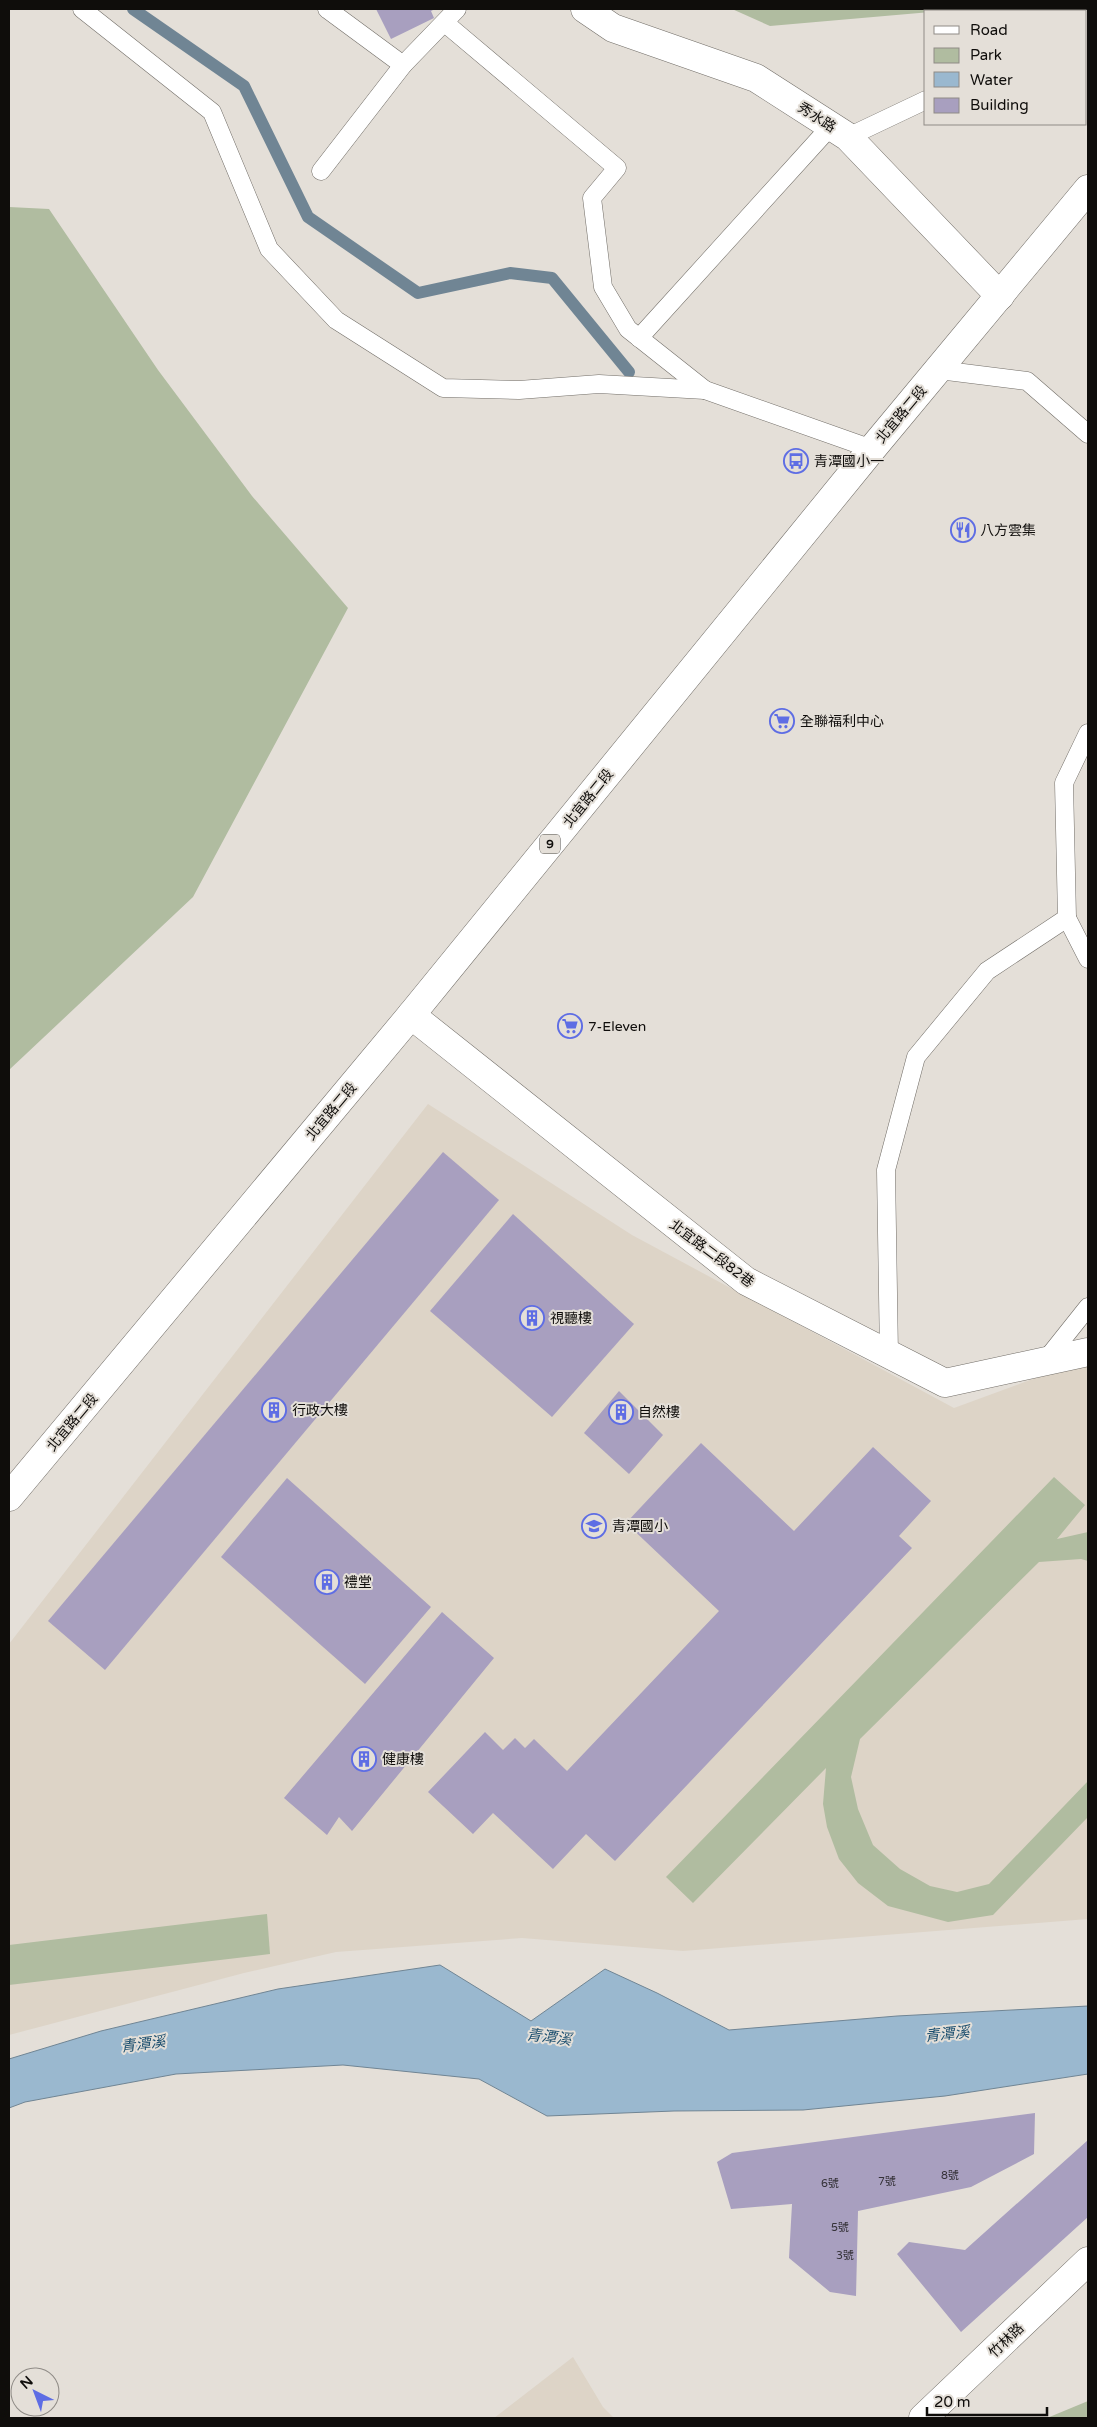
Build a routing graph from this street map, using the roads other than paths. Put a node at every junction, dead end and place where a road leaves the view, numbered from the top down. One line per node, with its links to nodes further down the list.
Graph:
1 (82, 9): 14 (lane)
2 (327, 9): 6 (lane)
3 (457, 9): 5 (lane)
4 (585, 9): 8 (main road, 秀水路)
5 (445, 23): 6 (lane); 12 (lane)
6 (403, 65): 9 (lane)
7 (924, 101): 8 (lane)
8 (840, 132): 11 (main road, 秀水路); 12 (lane)
9 (321, 172)
10 (1088, 189): 11 (main road, 北宜路二段 / 9)
11 (1000, 296): 13 (main road, 北宜路二段 / 9)
12 (639, 338): 14 (lane)
13 (939, 370): 15 (lane); 16 (main road, 北宜路二段 / 9)
14 (705, 390): 16 (lane)
15 (1088, 434)
16 (872, 449): 20 (main road, 北宜路二段 / 9)
17 (1088, 733): 18 (lane)
18 (1067, 918): 19 (lane); 23 (lane)
19 (1088, 959)
20 (411, 1015): 23 (main road, 北宜路二段82巷); 25 (main road, 北宜路二段 / 9)
21 (1088, 1307): 24 (lane)
22 (1088, 1352): 24 (main road, 北宜路二段82巷)
23 (889, 1355): 24 (main road, 北宜路二段82巷)
24 (1045, 1361)
25 (9, 1497)
26 (1088, 2262): 27 (main road, 竹林路)
27 (923, 2418)

